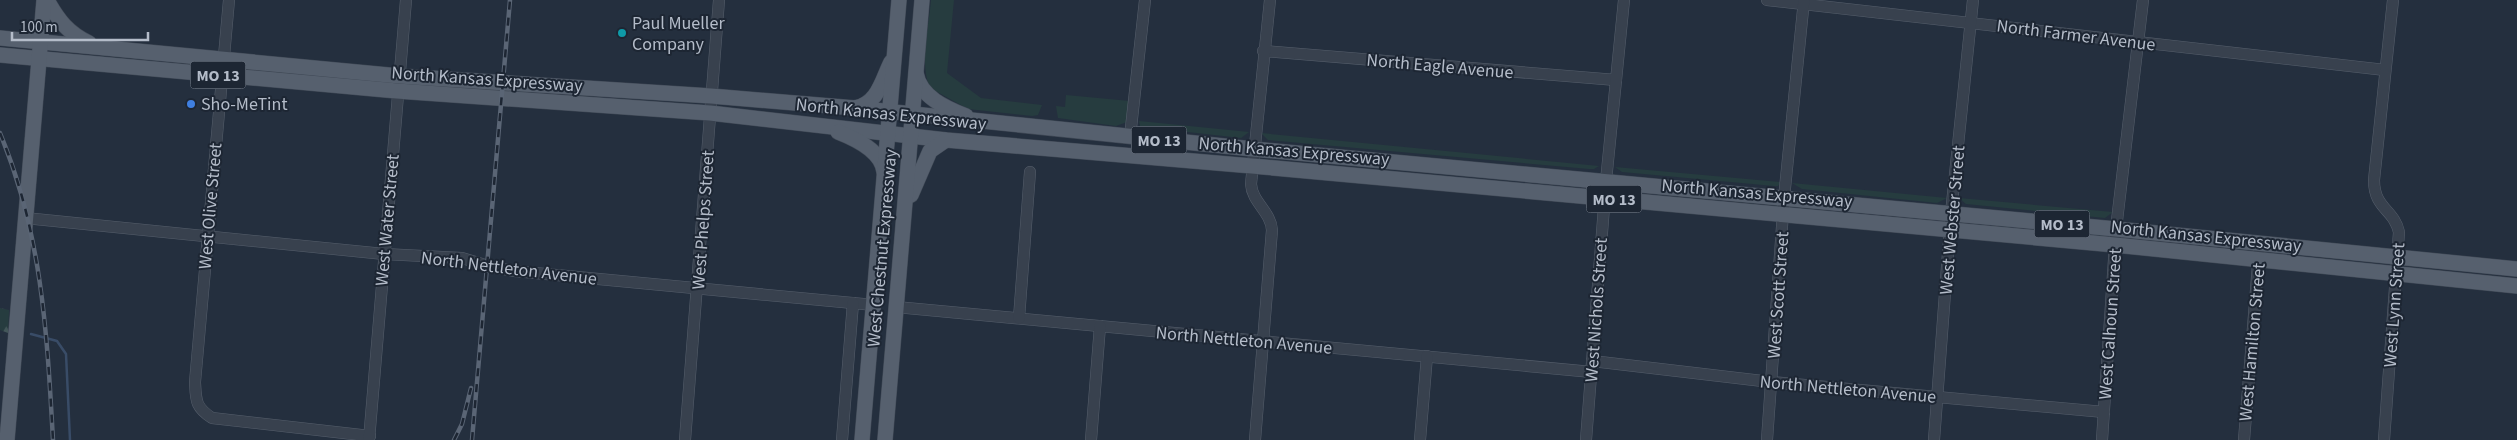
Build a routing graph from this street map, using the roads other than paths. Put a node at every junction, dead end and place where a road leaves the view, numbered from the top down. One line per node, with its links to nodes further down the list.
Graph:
1 (46, 0): 17 (main road); 19 (main road)
2 (229, 0): 24 (street, West Olive Street)
3 (406, 0): 28 (street, West Water Street)
4 (719, 0): 31 (street, West Phelps Street)
5 (899, 0): 20 (main road, West Chestnut Expressway)
6 (922, 0): 26 (main road, West Chestnut Expressway)
7 (1145, 0): 40 (street)
8 (1270, 0): 21 (street)
9 (1624, 0): 29 (street, West Nichols Street)
10 (1767, 0): 14 (street, North Farmer Avenue)
11 (1973, 0): 15 (street, West Webster Street)
12 (2143, 0): 18 (street, West Calhoun Street)
13 (2393, 0): 25 (street, West Lynn Street)
14 (1804, 2): 15 (street, North Farmer Avenue); 48 (street, West Scott Street)
15 (1970, 23): 18 (street, North Farmer Avenue); 51 (street, West Webster Street)
16 (0, 38): 17 (main road, MO 13)
17 (39, 42): 19 (main road, North Kansas Expressway / MO 13); 23 (main road)
18 (2139, 42): 25 (street, North Farmer Avenue); 53 (street, West Calhoun Street)
19 (97, 47): 24 (main road, North Kansas Expressway / MO 13)
20 (896, 51): 32 (main road); 33 (main road, West Chestnut Expressway)
21 (1264, 51): 29 (street, North Eagle Avenue); 42 (street)
22 (0, 55): 23 (main road, MO 13)
23 (38, 59): 27 (main road, North Kansas Expressway / MO 13); 52 (main road)
24 (223, 59): 27 (street, West Olive Street); 28 (main road, North Kansas Expressway / MO 13)
25 (2385, 70): 59 (street, West Lynn Street)
26 (916, 73): 35 (main road, West Chestnut Expressway); 36 (main road)
27 (222, 75): 30 (main road, North Kansas Expressway / MO 13); 55 (street, West Olive Street)
28 (399, 76): 30 (street, West Water Street); 31 (main road, North Kansas Expressway / MO 13)
29 (1616, 80): 45 (street, West Nichols Street)
30 (398, 91): 34 (main road, North Kansas Expressway / MO 13); 58 (street, West Water Street)
31 (711, 96): 32 (main road, North Kansas Expressway / MO 13); 34 (street, West Phelps Street)
32 (855, 108): 33 (main road, North Kansas Expressway / MO 13)
33 (891, 113): 35 (main road, North Kansas Expressway / MO 13); 38 (main road, West Chestnut Expressway)
34 (710, 114): 37 (main road, North Kansas Expressway / MO 13); 64 (street, West Phelps Street)
35 (912, 115): 36 (main road, North Kansas Expressway / MO 13); 39 (main road, West Chestnut Expressway)
36 (981, 122): 40 (main road, North Kansas Expressway / MO 13)
37 (815, 125): 38 (main road, North Kansas Expressway / MO 13); 46 (main road)
38 (889, 134): 39 (main road, North Kansas Expressway / MO 13); 46 (main road, West Chestnut Expressway)
39 (910, 136): 41 (main road, North Kansas Expressway / MO 13); 49 (main road, West Chestnut Expressway)
40 (1130, 137): 42 (main road, North Kansas Expressway / MO 13)
41 (946, 140): 43 (main road, North Kansas Expressway / MO 13); 49 (main road)
42 (1253, 149): 43 (street); 45 (main road, North Kansas Expressway / MO 13)
43 (1252, 166): 47 (main road, North Kansas Expressway / MO 13); 70 (street)
44 (1030, 172): 68 (street)
45 (1606, 181): 47 (street, West Nichols Street); 48 (main road, North Kansas Expressway / MO 13)
46 (885, 184): 66 (main road, West Chestnut Expressway)
47 (1605, 198): 50 (main road, North Kansas Expressway / MO 13); 72 (street, West Nichols Street)
48 (1784, 198): 50 (street, West Scott Street); 51 (main road, North Kansas Expressway / MO 13)
49 (904, 212): 67 (main road, West Chestnut Expressway)
50 (1783, 214): 54 (main road, North Kansas Expressway / MO 13); 73 (street, West Scott Street)
51 (1951, 214): 53 (main road, North Kansas Expressway / MO 13); 54 (street, West Webster Street)
52 (25, 218): 55 (street, North Nettleton Avenue); 75 (main road)
53 (2116, 229): 56 (main road, North Kansas Expressway / MO 13); 57 (street, West Calhoun Street)
54 (1950, 230): 57 (main road, North Kansas Expressway / MO 13); 74 (street, West Webster Street)
55 (208, 235): 58 (street, North Nettleton Avenue); 77 (street, West Olive Street)
56 (2260, 243): 59 (main road, North Kansas Expressway / MO 13); 60 (street, West Hamilton Street)
57 (2115, 245): 60 (main road, North Kansas Expressway / MO 13); 76 (street, West Calhoun Street)
58 (384, 254): 64 (street, North Nettleton Avenue); 77 (street, West Water Street)
59 (2397, 257): 61 (main road, North Kansas Expressway / MO 13); 62 (street, West Lynn Street)
60 (2258, 260): 62 (main road, North Kansas Expressway / MO 13); 90 (street, West Hamilton Street)
61 (2517, 269)
62 (2396, 274): 63 (main road, North Kansas Expressway / MO 13); 91 (street, West Lynn Street)
63 (2517, 286)
64 (697, 288): 65 (street, North Nettleton Avenue); 79 (street, West Phelps Street)
65 (853, 303): 66 (street, North Nettleton Avenue); 80 (street)
66 (874, 305): 81 (main road, West Chestnut Expressway)
67 (896, 307): 68 (street, North Nettleton Avenue); 82 (main road, West Chestnut Expressway)
68 (1019, 318): 69 (street, North Nettleton Avenue)
69 (1100, 326): 70 (street, North Nettleton Avenue); 83 (street)
70 (1263, 341): 71 (street, North Nettleton Avenue); 84 (street)
71 (1427, 356): 72 (street, North Nettleton Avenue); 85 (street)
72 (1592, 367): 73 (street, North Nettleton Avenue); 86 (street, West Nichols Street)
73 (1771, 382): 74 (street, North Nettleton Avenue); 87 (street, West Scott Street)
74 (1938, 397): 76 (street, North Nettleton Avenue); 88 (street, West Webster Street)
75 (5, 400): 78 (main road)
76 (2104, 412): 89 (street, West Calhoun Street)
77 (369, 438)
78 (8, 440)
79 (684, 440)
80 (842, 440)
81 (862, 440)
82 (885, 440)
83 (1091, 440)
84 (1255, 440)
85 (1420, 440)
86 (1586, 440)
87 (1767, 440)
88 (1934, 440)
89 (2102, 440)
90 (2244, 440)
91 (2384, 440)

